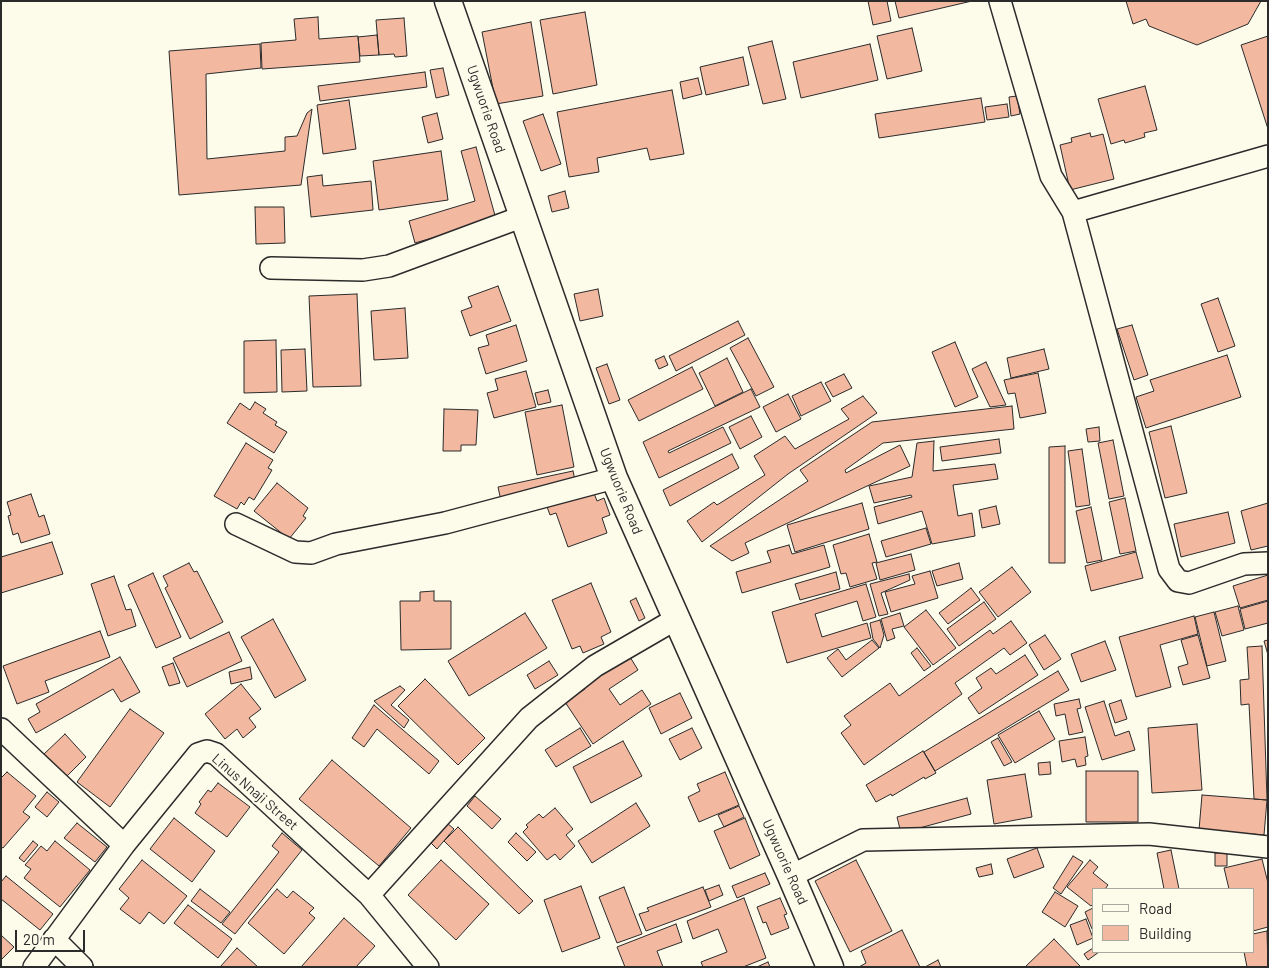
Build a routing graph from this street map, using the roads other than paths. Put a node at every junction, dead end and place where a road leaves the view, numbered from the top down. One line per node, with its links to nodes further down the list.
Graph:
1 (448, 1): 5 (street, Ugwuorie Road)
2 (1000, 1): 4 (street)
3 (1268, 156): 4 (street)
4 (1073, 212): 9 (street)
5 (524, 216): 6 (street); 7 (street, Ugwuorie Road)
6 (271, 268)
7 (614, 478): 8 (street); 10 (street, Ugwuorie Road)
8 (236, 524)
9 (1268, 563)
10 (676, 619): 14 (street, Ugwuorie Road); 15 (street)
11 (1, 729): 12 (street)
12 (124, 845): 15 (street, Linus Nnaji Street); 16 (street, Linus Nnaji Street)
13 (1268, 847): 14 (street)
14 (791, 876): 20 (street, Ugwuorie Road)
15 (370, 895): 19 (street, Linus Nnaji Street)
16 (54, 939): 17 (street, Linus Nnaji Street); 18 (street)
17 (34, 967)
18 (82, 967)
19 (428, 967)
20 (830, 967)

